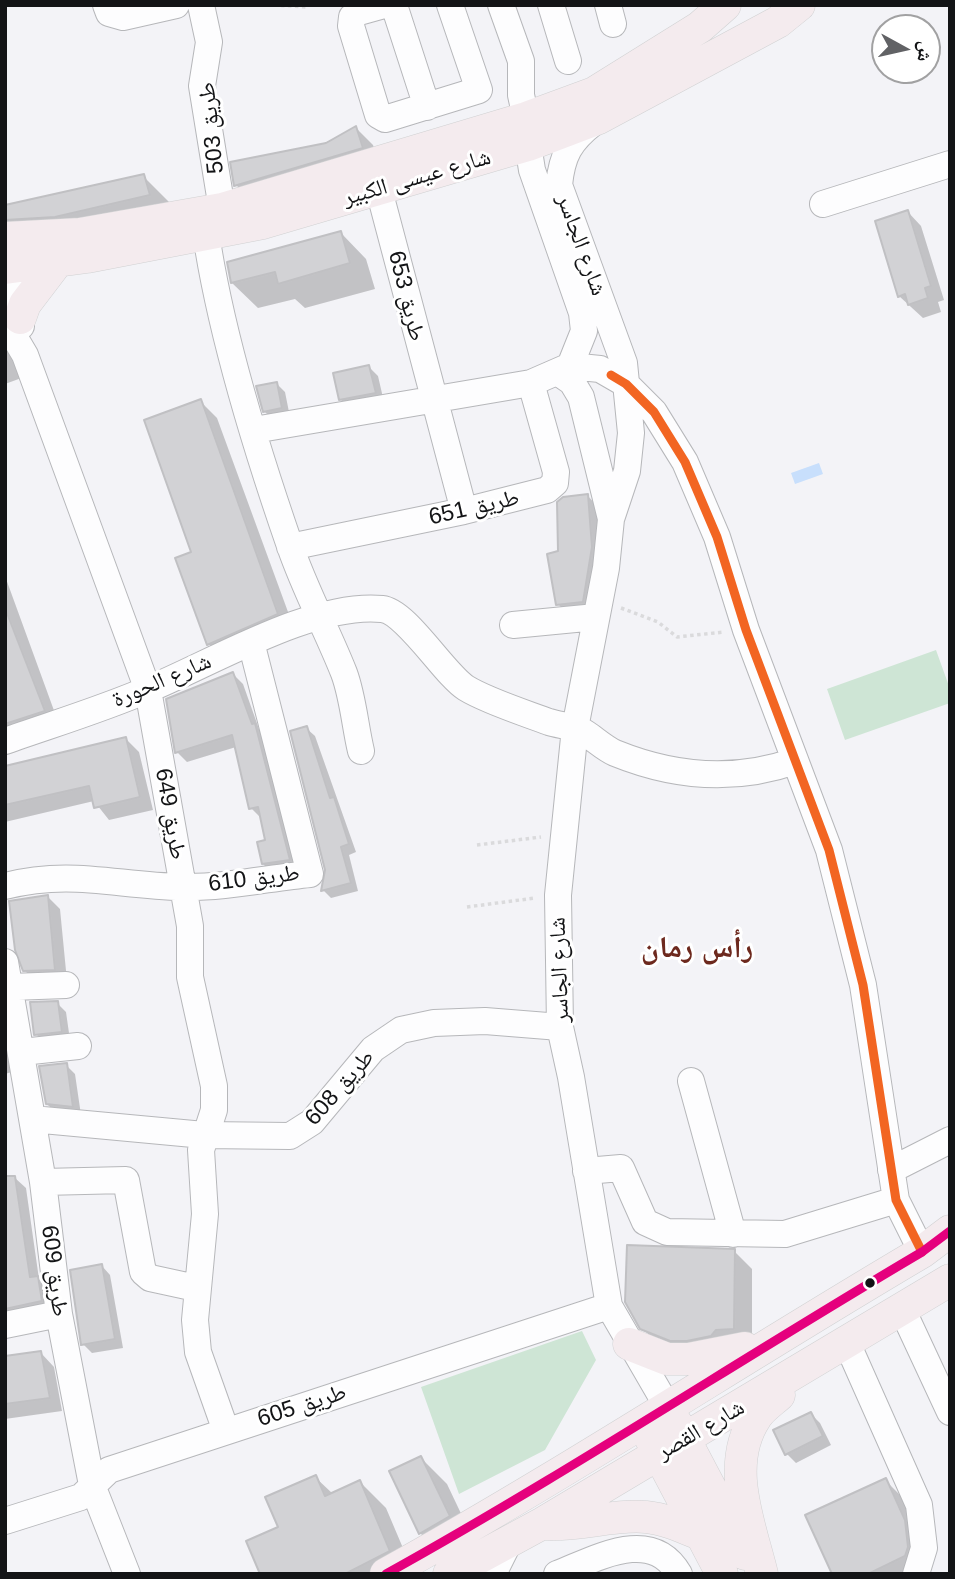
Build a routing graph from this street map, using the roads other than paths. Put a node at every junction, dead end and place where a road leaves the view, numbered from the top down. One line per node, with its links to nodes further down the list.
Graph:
1 (106, 5): 2 (street)
2 (176, 5)
3 (201, 5): 19 (street, طريق 503)
4 (384, 5): 13 (street)
5 (394, 5): 13 (street)
6 (450, 5): 13 (street)
7 (501, 5): 15 (street, شارع الجاسر)
8 (551, 5): 12 (street)
9 (725, 5): 15 (main road, شارع عيسى الكبير)
10 (811, 5): 11 (main road, شارع عيسى الكبير)
11 (780, 11): 14 (main road, شارع عيسى الكبير)
12 (568, 61)
13 (427, 107)
14 (599, 118): 15 (main road, شارع عيسى الكبير); 27 (street, شارع الجاسر)
15 (527, 132): 17 (main road, شارع عيسى الكبير); 19 (main road, شارع عيسى الكبير); 25 (street, شارع الجاسر)
16 (950, 164): 18 (street)
17 (379, 190): 19 (main road, شارع عيسى الكبير); 28 (street, طريق 653)
18 (823, 204)
19 (214, 221): 20 (main road, شارع عيسى الكبير); 21 (main road, شارع عيسى الكبير); 29 (street)
20 (5, 239)
21 (57, 262): 22 (main road, شارع عيسى الكبير); 23 (main road)
22 (6, 267): 23 (street, طريق 649)
23 (13, 319): 24 (street, طريق 649)
24 (15, 359): 37 (street, طريق 649)
25 (564, 369): 26 (street); 27 (street); 31 (street)
26 (531, 383): 28 (street); 30 (street, طريق 651)
27 (626, 384): 31 (street, شارع الجاسر); 41 (street)
28 (434, 402): 29 (street); 30 (street, طريق 653)
29 (254, 430): 32 (street)
30 (464, 512): 32 (street, طريق 651)
31 (611, 519): 33 (street, شارع الجاسر)
32 (290, 547): 34 (street)
33 (598, 608): 35 (street); 38 (street, شارع الجاسر)
34 (317, 617): 36 (street, شارع الحورة); 38 (street); 40 (street)
35 (513, 625)
36 (251, 642): 37 (street, شارع الحورة); 43 (street, طريق 610)
37 (148, 690): 39 (street, شارع الحورة); 43 (street, طريق 649)
38 (575, 728): 41 (street); 46 (street, شارع الجاسر)
39 (5, 741)
40 (361, 751)
41 (795, 761): 53 (street)
42 (5, 886): 43 (street, طريق 610)
43 (183, 887): 51 (street, طريق 649)
44 (66, 985): 45 (street)
45 (9, 989): 48 (street, طريق 609)
46 (560, 1027): 51 (street, طريق 608); 54 (street, شارع الجاسر)
47 (78, 1046): 48 (street)
48 (22, 1052): 50 (street, طريق 609)
49 (691, 1081): 58 (street)
50 (22, 1106): 51 (street, طريق 608); 55 (street, طريق 609)
51 (204, 1135): 62 (street, طريق 649)
52 (950, 1140): 53 (street)
53 (891, 1170): 56 (street)
54 (586, 1171): 58 (street); 63 (street, شارع الجاسر)
55 (43, 1182): 62 (street); 65 (street, طريق 609)
56 (896, 1200): 58 (street); 59 (street)
57 (950, 1231): 59 (main road, شارع القصر)
58 (733, 1234)
59 (922, 1251): 69 (main road, شارع القصر)
60 (950, 1272): 64 (main road)
61 (950, 1280): 64 (main road, شارع القصر)
62 (196, 1288): 73 (street, طريق 649)
63 (609, 1306): 68 (street, شارع الجاسر); 73 (street, طريق 605)
64 (907, 1306): 67 (main road, شارع القصر); 71 (street)
65 (59, 1314): 66 (street); 75 (street, طريق 609)
66 (5, 1325)
67 (847, 1343): 70 (main road, شارع القصر); 90 (street)
68 (629, 1344): 69 (main road); 72 (street, شارع الجاسر)
69 (766, 1344): 72 (main road, شارع القصر)
70 (808, 1367): 74 (main road, شارع القصر); 89 (main road)
71 (949, 1408)
72 (654, 1413): 74 (main road); 83 (main road, شارع القصر)
73 (226, 1431): 75 (street, طريق 605)
74 (672, 1447): 77 (main road, شارع القصر); 78 (main road); 88 (main road)
75 (92, 1485): 76 (street, طريق 605); 82 (street, طريق 609)
76 (5, 1521)
77 (542, 1523): 78 (main road); 79 (main road, شارع القصر)
78 (704, 1536): 87 (main road)
79 (509, 1542): 84 (main road, شارع القصر); 85 (street)
80 (622, 1562): 81 (street); 86 (street)
81 (566, 1572)
82 (127, 1574)
83 (386, 1574)
84 (449, 1574)
85 (493, 1574)
86 (679, 1574)
87 (722, 1574)
88 (755, 1574)
89 (762, 1574)
90 (916, 1574)

